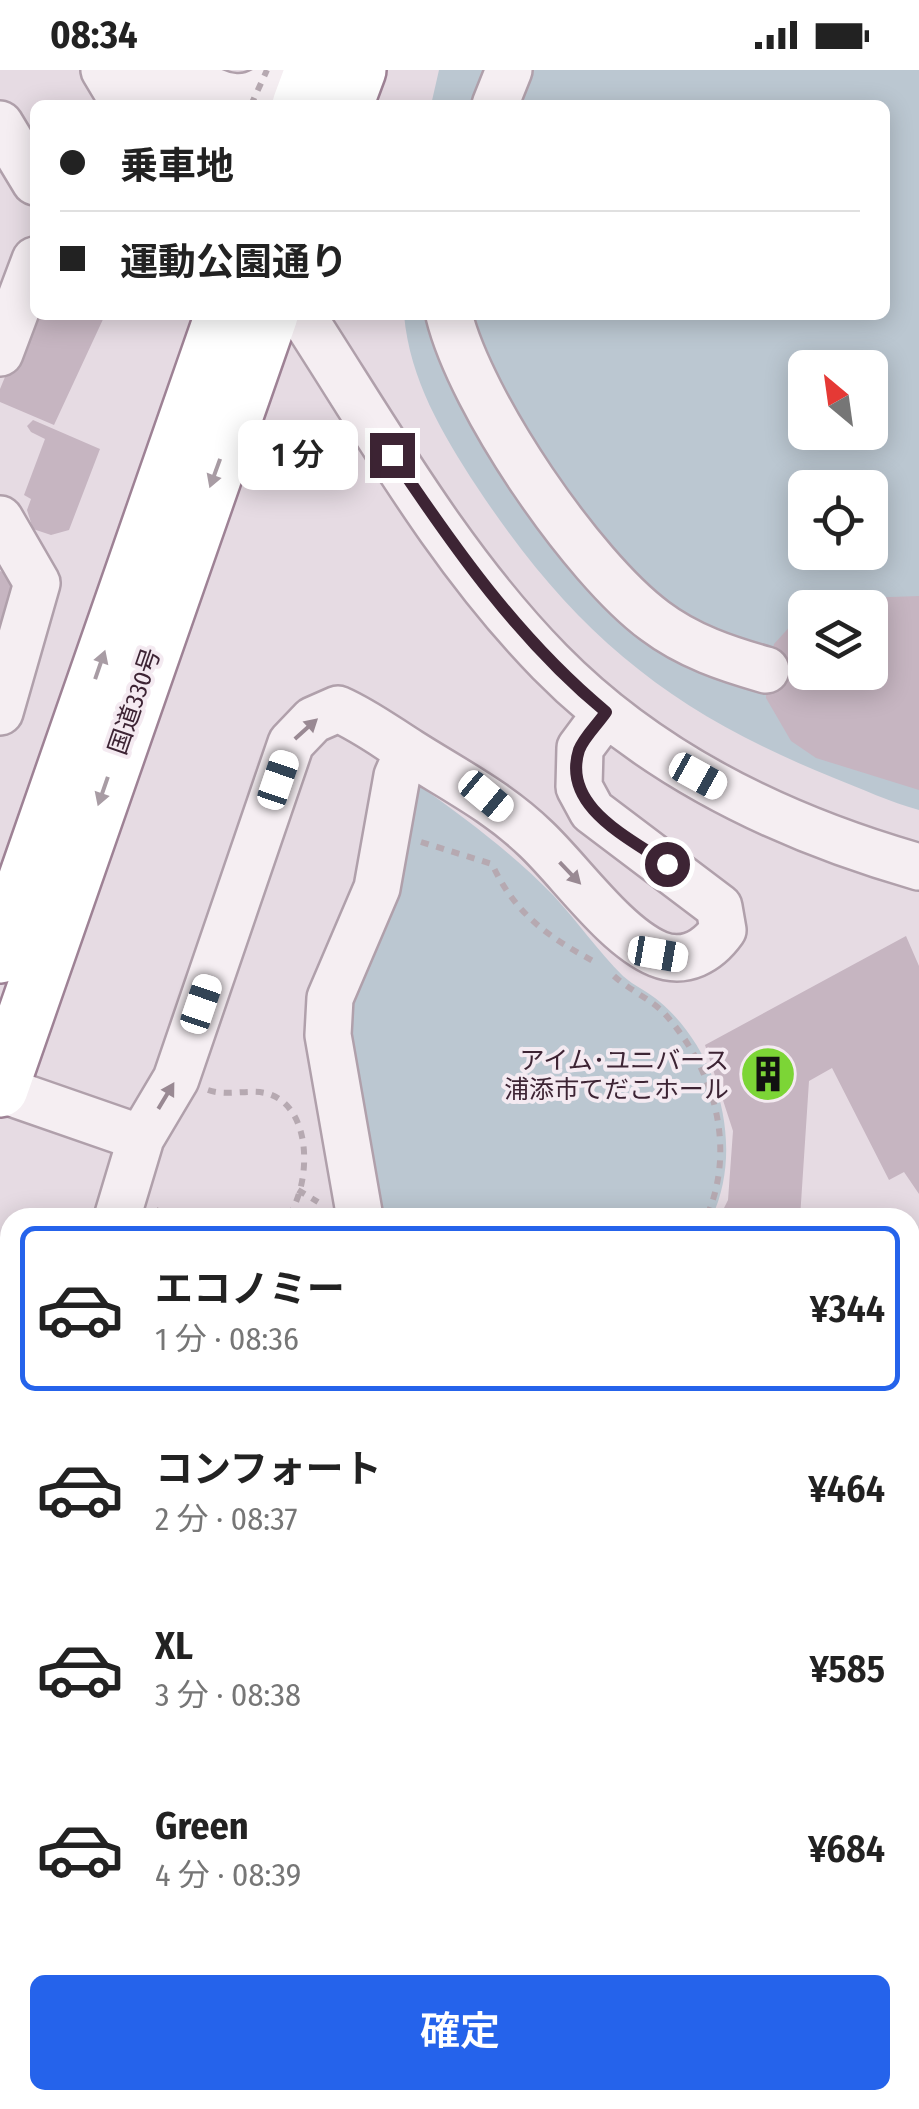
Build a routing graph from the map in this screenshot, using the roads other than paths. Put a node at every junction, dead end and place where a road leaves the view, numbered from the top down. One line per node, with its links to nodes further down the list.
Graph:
1 (104, 70): 8 (street)
2 (144, 70): 9 (street)
3 (185, 70): 4 (street)
4 (285, 70)
5 (313, 70): 10 (highway)
6 (358, 70): 11 (highway)
7 (509, 70): 12 (street)
8 (122, 100)
9 (163, 100)
10 (302, 100)
11 (347, 100)
12 (497, 100)
13 (0, 124): 14 (street)
14 (30, 174)
15 (30, 273): 21 (street)
16 (193, 320): 22 (street)
17 (220, 320): 22 (highway, 国道330号)
18 (268, 320): 30 (highway, 国道330号, one-way to 30)
19 (451, 320): 24 (street)
20 (314, 332): 26 (street)
21 (0, 354)
22 (194, 392): 29 (highway, 国道330号, one-way to 22)
23 (0, 519): 25 (street)
24 (766, 670)
25 (0, 712)
26 (606, 712): 27 (street, one-way to 26); 28 (street)
27 (408, 750): 31 (street, one-way to 27); 33 (street)
28 (919, 867)
29 (0, 956)
30 (0, 1089): 31 (street)
31 (141, 1138): 32 (street)
32 (119, 1208)
33 (358, 1208)

